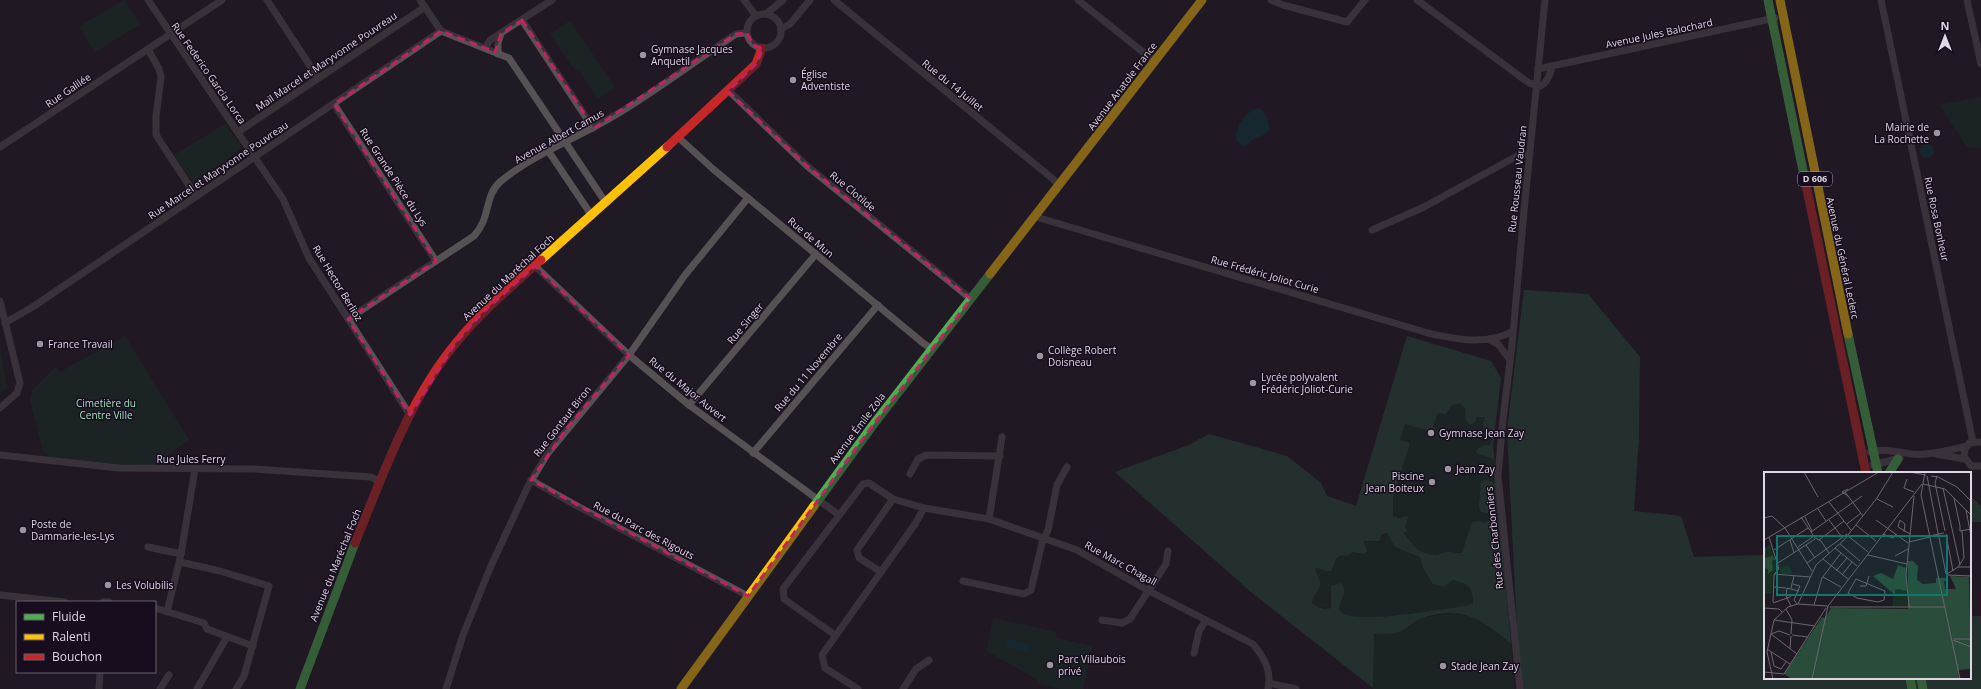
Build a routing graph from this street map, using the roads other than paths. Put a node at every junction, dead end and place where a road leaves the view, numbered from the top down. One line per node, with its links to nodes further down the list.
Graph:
1 (148, 0): 29 (street, Rue Federico Garcia Lorca)
2 (222, 0): 29 (street, Rue Galilée)
3 (266, 0): 39 (street)
4 (420, 0): 20 (street)
5 (552, 0): 25 (street)
6 (744, 0): 22 (street)
7 (783, 0): 21 (street)
8 (810, 0): 26 (street)
9 (834, 0): 51 (street, Rue du 14 Juillet)
10 (1078, 0): 35 (street)
11 (1202, 0): 35 (main road, Avenue Anatole France)
12 (1271, 0): 13 (street)
13 (1365, 0)
14 (1417, 0): 40 (street)
15 (1545, 0): 38 (street, Rue Rousseau Vaudran)
16 (1768, 0): 24 (main road, Avenue du Général Leclerc / D 606)
17 (1780, 0): 23 (main road, Avenue du Général Leclerc / D 606)
18 (1882, 0): 76 (street, Rue Rosa Bonheur)
19 (1968, 0): 36 (street)
20 (425, 7): 27 (street); 39 (street, Mail Marcel et Maryvonne Pouvreau)
21 (766, 14): 22 (street); 26 (street)
22 (756, 16): 28 (street)
23 (1784, 17): 24 (street, Avenue Jules Balochard); 78 (main road, Avenue du Général Leclerc / D 606)
24 (1772, 19): 37 (street, Avenue Jules Balochard); 77 (main road, Avenue du Général Leclerc / D 606)
25 (522, 20): 30 (street); 43 (street)
26 (781, 29): 32 (street)
27 (441, 31): 31 (street); 42 (street, Rue Marcel et Maryvonne Pouvreau)
28 (746, 32): 32 (street); 43 (street, Avenue Albert Camus)
29 (171, 34): 33 (street, Rue Galilée); 44 (street, Rue Federico Garcia Lorca)
30 (501, 34): 31 (street); 34 (street)
31 (485, 48): 34 (street)
32 (762, 48): 41 (main road, Avenue du Maréchal Foch)
33 (148, 49): 47 (street, Rue Galilée); 52 (street)
34 (498, 54): 46 (street)
35 (1154, 62): 51 (main road, Avenue Anatole France)
36 (1981, 64)
37 (1552, 66): 38 (street, Avenue Jules Balochard); 40 (street)
38 (1538, 69): 40 (street, Rue Rousseau Vaudran)
39 (318, 78): 44 (street, Mail Marcel et Maryvonne Pouvreau)
40 (1536, 85): 49 (street, Rue Rousseau Vaudran)
41 (729, 91): 45 (main road, Avenue du Maréchal Foch); 61 (street, Rue Clotilde)
42 (334, 104): 50 (street, Rue Marcel et Maryvonne Pouvreau); 59 (street, Rue Grande Pièce du Lys)
43 (593, 128): 46 (street, Avenue Albert Camus)
44 (238, 132): 50 (street, Rue Federico Garcia Lorca)
45 (679, 138): 53 (street, Rue de Mun); 54 (main road, Avenue du Maréchal Foch)
46 (565, 142): 48 (street, Avenue Albert Camus); 54 (street)
47 (0, 148)
48 (549, 152): 55 (street); 59 (street, Avenue Albert Camus)
49 (1530, 154): 57 (street); 66 (street, Rue Rousseau Vaudran)
50 (255, 157): 52 (street, Rue Marcel et Maryvonne Pouvreau); 64 (street, Rue Hector Berlioz)
51 (1059, 186): 56 (main road, Avenue Émile Zola)
52 (196, 196): 65 (street, Rue Marcel et Maryvonne Pouvreau)
53 (748, 198): 58 (street, Rue de Mun); 69 (street, Rue Gontaut Biron)
54 (606, 203): 55 (main road, Avenue du Maréchal Foch)
55 (592, 216): 60 (main road, Avenue du Maréchal Foch)
56 (1036, 217): 61 (main road, Avenue Émile Zola); 67 (street, Rue Frédéric Joliot Curie)
57 (1372, 230)
58 (816, 254): 63 (street, Rue de Mun); 71 (street, Rue Singer)
59 (436, 261): 64 (street, Avenue Albert Camus)
60 (535, 266): 69 (street, Rue du Major Auvert); 73 (main road, Avenue du Maréchal Foch)
61 (971, 299): 68 (main road, Avenue Émile Zola)
62 (0, 301): 65 (street)
63 (878, 305): 68 (street, Rue de Mun); 79 (street, Rue du 11 Novembre)
64 (348, 319): 73 (street, Rue Hector Berlioz)
65 (5, 323): 72 (street)
66 (1513, 331): 67 (street, Rue Frédéric Joliot Curie); 70 (street, Rue Rousseau Vaudran)
67 (1490, 340): 70 (street)
68 (932, 349): 95 (main road, Avenue Émile Zola)
69 (629, 355): 71 (street, Rue du Major Auvert); 93 (street, Rue Gontaut Biron)
70 (1510, 360): 134 (street, Rue des Charbonniers)
71 (689, 405): 79 (street, Rue du Major Auvert)
72 (0, 408)
73 (410, 415): 94 (main road, Avenue du Maréchal Foch)
74 (1002, 436): 83 (street)
75 (1981, 442): 76 (street)
76 (1970, 444): 80 (street); 85 (street)
77 (1862, 449): 78 (street); 90 (main road, D 606)
78 (1874, 451): 81 (street); 89 (main road, Avenue du Général Leclerc / D 606)
79 (753, 453): 95 (street, Rue du Major Auvert)
80 (1930, 453): 81 (street); 85 (street)
81 (1911, 454): 84 (street)
82 (0, 455): 88 (street, Rue Jules Ferry)
83 (1000, 456): 92 (street); 99 (street)
84 (1898, 459): 89 (street); 91 (main road)
85 (1965, 459): 86 (street)
86 (1981, 466)
87 (1067, 467): 100 (street)
88 (195, 469): 94 (street, Rue Jules Ferry); 103 (street)
89 (1877, 469): 90 (street)
90 (1866, 470)
91 (1890, 472)
92 (910, 474)
93 (531, 480): 108 (street, Rue du Parc des Rigouts); 129 (street, Rue Gontaut Biron)
94 (381, 482): 128 (main road, Avenue du Maréchal Foch)
95 (818, 499): 98 (street, Rue du Major Auvert); 108 (main road, Avenue Émile Zola)
96 (893, 499): 97 (street, Rue Marc Chagall); 98 (street, Rue Marc Chagall); 104 (street)
97 (924, 508): 99 (street, Rue Marc Chagall); 104 (street)
98 (839, 515): 114 (street)
99 (989, 519): 100 (street, Rue Marc Chagall)
100 (1044, 538): 105 (street); 106 (street, Rue Marc Chagall)
101 (148, 547): 103 (street)
102 (1168, 551): 106 (street)
103 (181, 558): 111 (street); 116 (street)
104 (881, 572): 114 (street)
105 (964, 581)
106 (1149, 591): 112 (street); 113 (street, Rue Marc Chagall)
107 (0, 595): 109 (street)
108 (748, 596): 130 (main road, Avenue Émile Zola)
109 (56, 601)
110 (156, 608): 111 (street)
111 (167, 612): 115 (street)
112 (1102, 620)
113 (1206, 620): 117 (street); 123 (street, Rue Marc Chagall)
114 (835, 635): 131 (street)
115 (227, 637): 116 (street); 126 (street)
116 (253, 646): 127 (street)
117 (1194, 653)
118 (929, 660): 132 (street)
119 (100, 673): 124 (street)
120 (169, 674): 125 (street)
121 (1910, 679): 135 (main road)
122 (1921, 679): 136 (main road)
123 (1268, 686): 133 (street)
124 (99, 689)
125 (160, 689)
126 (197, 689)
127 (236, 689)
128 (300, 689)
129 (446, 689)
130 (681, 689)
131 (858, 689)
132 (903, 689)
133 (1296, 689)
134 (1520, 689)
135 (1912, 689)
136 (1923, 689)

